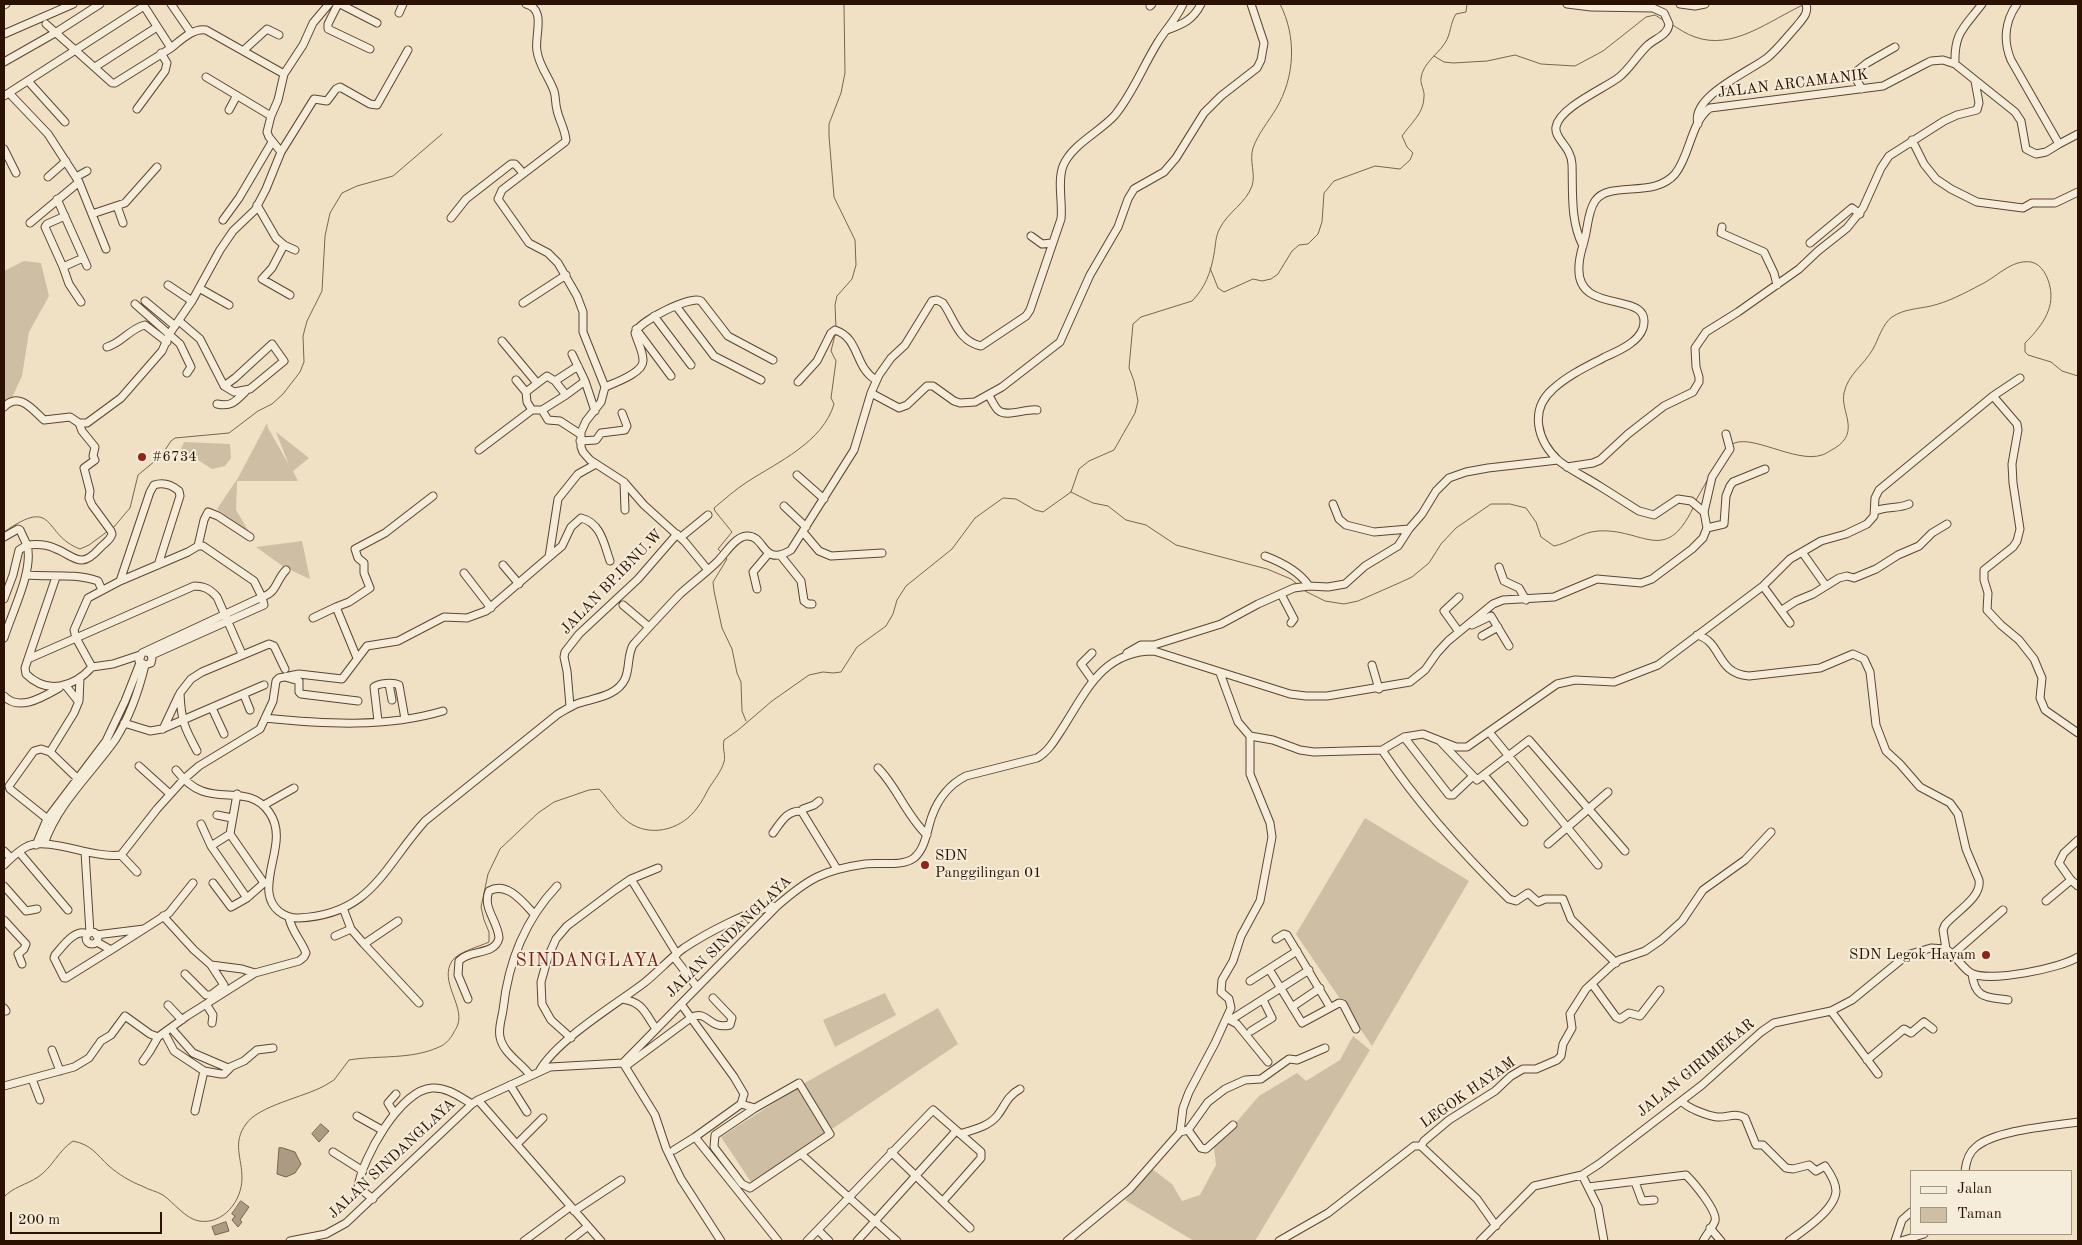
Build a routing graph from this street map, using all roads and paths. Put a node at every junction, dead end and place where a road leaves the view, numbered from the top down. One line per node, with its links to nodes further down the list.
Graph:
1 (74, 4): 26 (street)
2 (100, 4): 24 (street)
3 (171, 4): 25 (street)
4 (329, 4): 38 (street)
5 (339, 4): 20 (street); 30 (street)
6 (403, 4): 19 (street)
7 (526, 4): 60 (street)
8 (1183, 4): 23 (street)
9 (1201, 4): 23 (street)
10 (1251, 4): 125 (street)
11 (1567, 4): 18 (street)
12 (1680, 4): 13 (street)
13 (1705, 4)
14 (1806, 4): 49 (street)
15 (1982, 4): 36 (street)
16 (2016, 4): 53 (street)
17 (143, 5): 22 (street); 31 (street)
18 (1648, 6): 79 (street)
19 (399, 13)
20 (377, 23)
21 (46, 24): 24 (street)
22 (157, 27): 29 (street); 37 (street)
23 (1166, 30): 76 (street)
24 (55, 32): 31 (street); 35 (street)
25 (192, 33): 29 (street); 32 (street)
26 (4, 34)
27 (279, 35): 32 (street)
28 (1894, 47): 42 (street)
29 (171, 48): 34 (street)
30 (370, 49)
31 (74, 50): 37 (street); 40 (street)
32 (244, 50): 38 (street)
33 (408, 50): 55 (street)
34 (161, 54): 37 (street); 45 (street)
35 (4, 62)
36 (1955, 64): 41 (street); 42 (street, JALAN ARCAMANIK)
37 (95, 67)
38 (284, 74): 47 (street)
39 (206, 77): 44 (street)
40 (28, 81): 43 (street); 48 (street)
41 (1975, 81): 51 (street); 53 (street)
42 (1862, 90): 49 (street, JALAN ARCAMANIK)
43 (7, 94): 56 (street)
44 (236, 97): 46 (street); 47 (street)
45 (137, 109)
46 (230, 110)
47 (271, 116): 52 (street)
48 (64, 122)
49 (1698, 124): 79 (street, JALAN ARCAMANIK)
50 (2078, 134): 53 (street)
51 (1912, 140): 63 (street); 68 (street)
52 (272, 142): 55 (street); 71 (street)
53 (2059, 144)
54 (4, 150): 59 (street)
55 (281, 152): 66 (street)
56 (66, 161): 61 (street); 62 (street)
57 (157, 167): 65 (street)
58 (87, 171): 62 (street)
59 (16, 173)
60 (523, 174): 70 (street); 85 (street)
61 (48, 176)
62 (77, 180): 64 (street); 67 (street)
63 (2078, 192)
64 (57, 199): 69 (street); 73 (street)
65 (117, 206): 67 (street); 72 (street)
66 (257, 206): 78 (street); 88 (street)
67 (92, 214): 80 (street)
68 (1860, 214): 77 (street); 87 (street)
69 (65, 216): 82 (street); 84 (street)
70 (451, 218)
71 (222, 220)
72 (123, 223)
73 (30, 224)
74 (1722, 227): 87 (street)
75 (1031, 236): 76 (street)
76 (1052, 243): 113 (street)
77 (1810, 243)
78 (284, 245): 81 (street); 89 (street)
79 (1583, 246): 139 (street, JALAN ARCAMANIK)
80 (106, 249)
81 (295, 250)
82 (84, 258): 83 (street); 84 (street)
83 (87, 266)
84 (63, 267): 92 (street)
85 (566, 275): 93 (street); 119 (street)
86 (168, 285): 91 (street)
87 (1777, 285): 141 (street)
88 (199, 288): 91 (street); 95 (street)
89 (290, 295)
90 (145, 301): 98 (street)
91 (192, 301): 98 (street)
92 (80, 302)
93 (523, 303)
94 (135, 304): 100 (street)
95 (229, 305)
96 (676, 306): 97 (street); 105 (street); 112 (street)
97 (654, 316): 99 (street); 106 (street)
98 (177, 324): 100 (street); 118 (street)
99 (636, 329): 109 (street); 119 (street)
100 (170, 333): 102 (street); 108 (street)
101 (502, 341): 117 (street)
102 (167, 342): 103 (street); 135 (street)
103 (107, 347)
104 (572, 354): 107 (street)
105 (773, 360)
106 (691, 365)
107 (578, 366): 114 (street); 115 (street)
108 (187, 374)
109 (671, 376)
110 (2020, 378): 126 (street)
111 (516, 380): 122 (street)
112 (761, 380)
113 (876, 380): 116 (street); 123 (street)
114 (555, 381): 117 (street); 124 (street)
115 (585, 381): 124 (street); 132 (street)
116 (798, 382)
117 (537, 383): 122 (street)
118 (224, 386): 120 (street); 121 (street)
119 (605, 387): 132 (street)
120 (234, 392): 121 (street); 127 (street)
121 (245, 392): 127 (street)
122 (526, 392): 130 (street)
123 (871, 393): 125 (street); 146 (street)
124 (566, 395): 131 (street)
125 (989, 396): 133 (street)
126 (1993, 396): 151 (street); 241 (street)
127 (236, 401): 128 (street)
128 (217, 404)
129 (4, 407): 135 (street)
130 (532, 410): 131 (street); 138 (street)
131 (542, 410): 137 (street)
132 (595, 410): 137 (street)
133 (1038, 410)
134 (622, 413): 137 (street)
135 (79, 423): 161 (street)
136 (1726, 434): 152 (street)
137 (580, 438): 140 (street)
138 (479, 450)
139 (1558, 460): 141 (street, JALAN ARCAMANIK); 156 (street)
140 (596, 464): 144 (street); 168 (street)
141 (1567, 467): 152 (street, JALAN ARCAMANIK)
142 (1765, 469): 155 (street)
143 (797, 475): 146 (street)
144 (624, 482): 150 (street); 158 (street)
145 (434, 496): 192 (street)
146 (824, 499): 157 (street)
147 (1333, 504): 156 (street)
148 (1910, 504): 151 (street)
149 (784, 506): 157 (street)
150 (625, 510)
151 (1875, 511): 163 (street)
152 (1704, 512): 155 (street)
153 (708, 515): 158 (street, JALAN BP.IBNU.W)
154 (1947, 524): 182 (street)
155 (1707, 528): 189 (street)
156 (1409, 529): 180 (street)
157 (804, 530): 165 (street); 166 (street)
158 (679, 536): 174 (street); 230 (street, JALAN BP.IBNU.W)
159 (4, 537): 161 (street)
160 (250, 537): 162 (street)
161 (27, 545): 176 (street); 188 (street)
162 (198, 546): 170 (street); 187 (street)
163 (1802, 552): 181 (street); 182 (street)
164 (769, 553): 166 (street); 174 (street); 183 (street)
165 (882, 553)
166 (781, 556): 190 (street)
167 (1265, 556): 180 (street)
168 (549, 557): 169 (street); 179 (street)
169 (610, 561)
170 (158, 565): 178 (street); 178 (street)
171 (503, 565): 179 (street)
172 (1498, 567): 189 (street)
173 (286, 570): 187 (street)
174 (708, 570): 200 (street)
175 (464, 572): 193 (street)
176 (26, 575): 177 (street); 205 (street)
177 (56, 576): 184 (street); 213 (street)
178 (120, 581): 184 (street)
179 (519, 584): 193 (street)
180 (1309, 586): 185 (street)
181 (1763, 586): 194 (street); 203 (street)
182 (1826, 586): 194 (street)
183 (757, 589)
184 (102, 590): 206 (street)
185 (1282, 594): 198 (street); 210 (street)
186 (1459, 597): 202 (street)
187 (262, 598): 195 (street)
188 (4, 599)
189 (1526, 600): 199 (street)
190 (812, 604)
191 (623, 605): 200 (street)
192 (336, 607): 196 (street); 212 (street)
193 (491, 608): 212 (street)
194 (1782, 610): 197 (street)
195 (227, 618): 206 (street); 209 (street); 211 (street)
196 (313, 618)
197 (1790, 622)
198 (1291, 623)
199 (1470, 623): 201 (street); 202 (street)
200 (649, 627): 230 (street)
201 (1498, 627): 204 (street); 207 (street)
202 (1459, 632): 223 (street)
203 (1697, 635): 240 (street); 315 (street)
204 (1482, 636)
205 (4, 638)
206 (76, 638): 213 (street); 215 (street)
207 (1509, 646)
208 (1092, 653): 219 (street)
209 (242, 654): 216 (street); 224 (street)
210 (1122, 656): 217 (street, JALAN SINDANGLAYA); 219 (street, JALAN SINDANGLAYA)
211 (145, 658): 215 (street); 238 (street); 256 (street)
212 (357, 658): 216 (street)
213 (28, 659): 222 (street)
214 (1372, 665): 223 (street)
215 (92, 667): 218 (street)
216 (284, 672): 229 (street); 234 (street)
217 (1220, 673): 223 (street); 243 (street)
218 (80, 678): 222 (street); 228 (street)
219 (1093, 681): 274 (street, JALAN SINDANGLAYA)
220 (389, 684): 227 (street); 235 (street); 237 (street)
221 (264, 685): 225 (street)
222 (63, 687): 226 (street); 228 (street)
223 (1379, 688)
224 (180, 693): 236 (street); 239 (street)
225 (244, 695): 231 (street); 232 (street)
226 (4, 696)
227 (392, 700)
228 (78, 701): 248 (street)
229 (358, 701)
230 (570, 706): 300 (street)
231 (212, 708): 236 (street); 242 (street)
232 (250, 710)
233 (443, 711): 235 (street)
234 (266, 718): 237 (street); 255 (street)
235 (405, 718): 237 (street)
236 (182, 721): 239 (street); 247 (street)
237 (378, 721)
238 (124, 723): 239 (street); 256 (street)
239 (163, 728)
240 (1488, 732): 245 (street); 249 (street)
241 (2078, 733)
242 (224, 734)
243 (1250, 736): 246 (street); 348 (street)
244 (1404, 737): 245 (street); 246 (street); 254 (street)
245 (1438, 739): 254 (street)
246 (1382, 750): 321 (street)
247 (197, 751)
248 (50, 752): 256 (street); 267 (street)
249 (1508, 756): 253 (street); 263 (street); 270 (street)
250 (139, 766): 259 (street)
251 (878, 768): 274 (street)
252 (176, 770): 255 (street)
253 (1484, 774): 254 (street); 268 (street)
254 (1472, 777)
255 (184, 779): 259 (street); 260 (street)
256 (79, 780): 267 (street)
257 (294, 788): 262 (street)
258 (1608, 792): 263 (street)
259 (170, 794): 284 (street)
260 (237, 794): 262 (street); 266 (street)
261 (819, 801): 264 (street)
262 (264, 805): 306 (street)
263 (1589, 809): 270 (street); 281 (street)
264 (802, 811): 272 (street); 288 (street)
265 (216, 815): 266 (street)
266 (232, 818): 273 (street)
267 (50, 821): 276 (street); 278 (street)
268 (1524, 822)
269 (201, 824): 279 (street)
270 (1567, 828): 277 (street); 286 (street)
271 (1772, 832): 321 (street, LEGOK HAYAM)
272 (773, 833)
273 (230, 834): 279 (street); 297 (street)
274 (927, 835): 288 (street, JALAN SINDANGLAYA)
275 (2078, 840): 291 (street)
276 (44, 844): 278 (street); 283 (street)
277 (1548, 844)
278 (36, 845): 282 (street)
279 (212, 846): 297 (street)
280 (4, 851): 285 (street)
281 (1625, 851)
282 (19, 852): 285 (street); 302 (street)
283 (85, 852): 284 (street); 311 (street)
284 (121, 855): 289 (street)
285 (6, 861)
286 (1598, 865)
287 (658, 868): 290 (street)
288 (837, 869): 299 (street, JALAN SINDANGLAYA)
289 (137, 872)
290 (631, 879): 319 (street); 357 (street)
291 (2071, 880): 296 (street); 298 (street)
292 (212, 882): 297 (street)
293 (193, 883): 305 (street)
294 (4, 886): 301 (street)
295 (557, 886): 304 (street)
296 (2078, 886)
297 (247, 898)
298 (2046, 901)
299 (777, 906): 319 (street); 331 (street, JALAN SINDANGLAYA)
300 (343, 908): 306 (street); 310 (street)
301 (37, 909)
302 (68, 910)
303 (2002, 910): 318 (street)
304 (534, 914): 336 (street); 370 (street)
305 (163, 916): 309 (street); 323 (street)
306 (289, 918): 326 (street)
307 (4, 920): 322 (street)
308 (398, 920): 314 (street)
309 (144, 929): 311 (street); 316 (street)
310 (351, 929): 312 (street); 314 (street)
311 (93, 936): 316 (street); 316 (street)
312 (335, 936)
313 (1276, 939): 317 (street)
314 (364, 944): 340 (street)
315 (1946, 949): 318 (street); 346 (street, JALAN GIRIMEKAR)
316 (112, 950)
317 (1297, 951): 324 (street); 325 (street)
318 (1953, 954): 328 (street)
319 (675, 955): 331 (street); 337 (street)
320 (2078, 957): 328 (street)
321 (1616, 963): 330 (street, LEGOK HAYAM)
322 (22, 964)
323 (211, 965): 326 (street); 327 (street)
324 (1269, 969): 329 (street); 332 (street)
325 (1309, 970): 332 (street); 333 (street)
326 (255, 973): 341 (street)
327 (185, 974)
328 (1972, 974): 339 (street)
329 (1250, 981)
330 (1592, 984): 334 (street); 394 (street, LEGOK HAYAM)
331 (697, 986): 342 (street, JALAN SINDANGLAYA)
332 (1280, 988): 338 (street); 345 (street)
333 (1320, 988): 344 (street); 345 (street)
334 (1660, 990)
335 (713, 998): 347 (street)
336 (468, 999)
337 (622, 999): 352 (street); 357 (street)
338 (1263, 1000): 348 (street); 355 (street)
339 (2008, 1000)
340 (419, 1003)
341 (206, 1004): 349 (street); 350 (street)
342 (680, 1004): 347 (street); 352 (street, JALAN SINDANGLAYA)
343 (168, 1005): 349 (street)
344 (1330, 1006): 345 (street); 353 (street)
345 (1292, 1008)
346 (1831, 1011): 361 (street); 377 (street, JALAN GIRIMEKAR)
347 (692, 1017): 364 (street); 379 (street)
348 (1229, 1019): 363 (street); 391 (street)
349 (182, 1020): 351 (street)
350 (212, 1023)
351 (171, 1028): 356 (street); 365 (street)
352 (656, 1029): 364 (street, JALAN SINDANGLAYA)
353 (1356, 1029)
354 (1933, 1029): 361 (street)
355 (1252, 1031)
356 (161, 1035): 362 (street); 366 (street); 367 (street)
357 (571, 1038): 368 (street)
358 (273, 1048): 365 (street)
359 (1325, 1048): 389 (street)
360 (52, 1050): 366 (street)
361 (1867, 1060): 369 (street)
362 (143, 1061)
363 (1268, 1062)
364 (624, 1064): 368 (street, JALAN SINDANGLAYA); 424 (street)
365 (230, 1068): 367 (street)
366 (60, 1071): 371 (street)
367 (204, 1071): 381 (street)
368 (540, 1071): 370 (street, JALAN SINDANGLAYA)
369 (1878, 1074)
370 (530, 1075): 372 (street, JALAN SINDANGLAYA)
371 (32, 1078): 373 (street); 376 (street)
372 (510, 1085): 378 (street, JALAN SINDANGLAYA); 382 (street)
373 (4, 1086)
374 (1020, 1088): 390 (street)
375 (396, 1094): 383 (street)
376 (40, 1100)
377 (1682, 1101): 401 (street, JALAN GIRIMEKAR); 436 (street)
378 (475, 1102): 383 (street); 393 (street); 406 (street, JALAN SINDANGLAYA)
379 (741, 1104): 380 (street); 392 (street)
380 (755, 1108): 398 (street); 398 (street)
381 (195, 1111)
382 (527, 1112)
383 (394, 1113): 388 (street)
384 (356, 1116): 388 (street)
385 (543, 1118): 393 (street)
386 (2078, 1122): 399 (street)
387 (1233, 1124): 389 (street)
388 (382, 1130): 400 (street)
389 (1188, 1130): 391 (street)
390 (958, 1132): 397 (street); 402 (street); 409 (street)
391 (1180, 1132): 430 (street)
392 (695, 1137): 395 (street); 425 (street)
393 (518, 1144): 410 (street)
394 (1421, 1146): 413 (street); 431 (street, LEGOK HAYAM)
395 (674, 1150)
396 (333, 1152): 400 (street)
397 (891, 1152): 402 (street); 407 (street)
398 (801, 1154): 407 (street)
399 (1965, 1170)
400 (362, 1171): 406 (street)
401 (1582, 1175): 405 (street); 413 (street, JALAN GIRIMEKAR)
402 (917, 1176): 409 (street); 412 (street)
403 (621, 1180): 410 (street)
404 (1635, 1182): 405 (street); 408 (street); 416 (street)
405 (1588, 1187): 433 (street)
406 (373, 1199): 419 (street, JALAN SINDANGLAYA)
407 (848, 1199): 412 (street); 417 (street)
408 (1654, 1200)
409 (943, 1201): 415 (street)
410 (572, 1209): 414 (street); 421 (street)
411 (1910, 1213): 437 (street)
412 (873, 1223): 428 (street); 429 (street)
413 (1496, 1226): 432 (street, JALAN GIRIMEKAR)
414 (586, 1227): 422 (street); 423 (street)
415 (970, 1228)
416 (1710, 1228): 434 (street); 435 (street)
417 (818, 1230): 426 (street); 427 (street)
418 (1921, 1235): 438 (street)
419 (317, 1239): 420 (street, JALAN SINDANGLAYA)
420 (290, 1241)
421 (524, 1241)
422 (569, 1241)
423 (601, 1241)
424 (721, 1241)
425 (778, 1241)
426 (807, 1241)
427 (829, 1241)
428 (857, 1241)
429 (897, 1241)
430 (1067, 1241)
431 (1279, 1241)
432 (1480, 1241)
433 (1604, 1241)
434 (1703, 1241)
435 (1721, 1241)
436 (1789, 1241)
437 (1895, 1241)
438 (1901, 1241)

